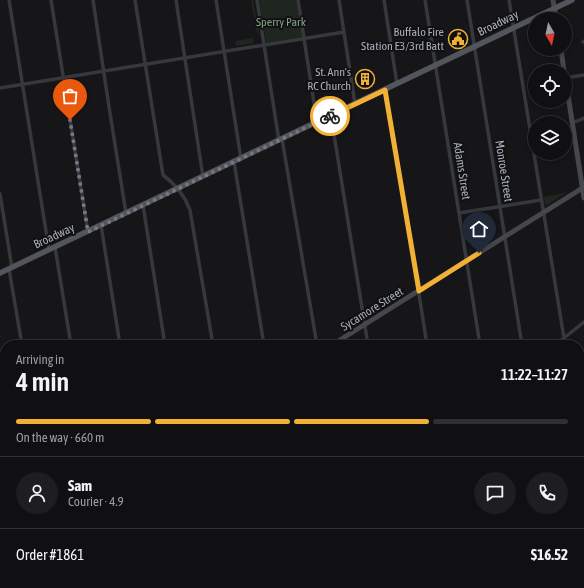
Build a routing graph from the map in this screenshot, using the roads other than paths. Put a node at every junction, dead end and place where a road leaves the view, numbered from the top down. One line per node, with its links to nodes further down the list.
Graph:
1 (9, 0): 31 (street)
2 (51, 0): 30 (street)
3 (93, 0): 27 (street)
4 (135, 0): 25 (street)
5 (176, 0): 24 (street)
6 (216, 0): 23 (street)
7 (257, 0): 21 (street)
8 (298, 0): 20 (street)
9 (339, 0): 19 (street)
10 (384, 0): 32 (street)
11 (425, 0): 26 (street, Adams Street)
12 (467, 0): 22 (street, Monroe Street)
13 (509, 0): 18 (street)
14 (553, 0): 16 (street)
15 (572, 0): 16 (main road, Broadway)
16 (554, 9): 17 (street); 18 (main road, Broadway)
17 (555, 12)
18 (514, 28): 22 (main road, Broadway); 48 (street)
19 (344, 32): 20 (street); 35 (street)
20 (304, 39): 21 (street); 38 (street)
21 (264, 45): 23 (street); 40 (street)
22 (475, 47): 26 (main road, Broadway); 50 (street, Monroe Street)
23 (224, 52): 24 (street); 41 (street)
24 (184, 58): 25 (street); 43 (street)
25 (145, 65): 27 (street); 45 (street)
26 (435, 66): 32 (main road, Broadway); 53 (street, Adams Street)
27 (103, 71): 30 (street); 52 (street)
28 (584, 76): 29 (street)
29 (572, 77)
30 (64, 78): 31 (street); 55 (street)
31 (22, 84): 33 (street); 58 (street)
32 (397, 84): 34 (main road, Broadway)
33 (0, 88)
34 (385, 90): 35 (main road, Broadway); 62 (street)
35 (355, 104): 36 (main road, Broadway)
36 (331, 116): 38 (main road, Broadway); 64 (street)
37 (584, 118): 39 (street)
38 (317, 122): 40 (main road, Broadway)
39 (572, 123): 44 (street)
40 (281, 140): 41 (main road, Broadway); 72 (street)
41 (241, 159): 42 (main road, Broadway)
42 (234, 162): 43 (main road, Broadway); 71 (street)
43 (203, 177): 45 (main road, Broadway)
44 (583, 188): 47 (street); 51 (street, Sycamore Street)
45 (178, 189): 49 (main road, Broadway); 70 (street)
46 (0, 194): 60 (street)
47 (584, 198)
48 (541, 200): 50 (street); 51 (street)
49 (143, 205): 52 (main road, Broadway); 69 (street)
50 (500, 207): 53 (street); 56 (street, Monroe Street)
51 (543, 212): 56 (street, Sycamore Street); 65 (street)
52 (126, 213): 54 (main road, Broadway)
53 (459, 213): 59 (street, Adams Street)
54 (101, 225): 55 (main road, Broadway); 68 (street)
55 (88, 232): 57 (main road, Broadway)
56 (505, 237): 59 (street, Sycamore Street); 77 (street, Monroe Street)
57 (55, 247): 58 (main road, Broadway); 67 (street)
58 (49, 250): 60 (main road, Broadway)
59 (466, 262): 62 (street, Sycamore Street); 76 (street, Adams Street)
60 (11, 268): 61 (main road, Broadway); 66 (street)
61 (0, 273)
62 (419, 291): 64 (street, Sycamore Street); 75 (street)
63 (584, 322): 65 (street)
64 (365, 324): 73 (street, Sycamore Street); 74 (street)
65 (564, 338): 78 (street)
66 (21, 340)
67 (70, 340)
68 (119, 340)
69 (164, 340)
70 (212, 340)
71 (263, 340)
72 (316, 340)
73 (340, 340)
74 (367, 340)
75 (426, 340)
76 (479, 340)
77 (521, 340)
78 (561, 340)

